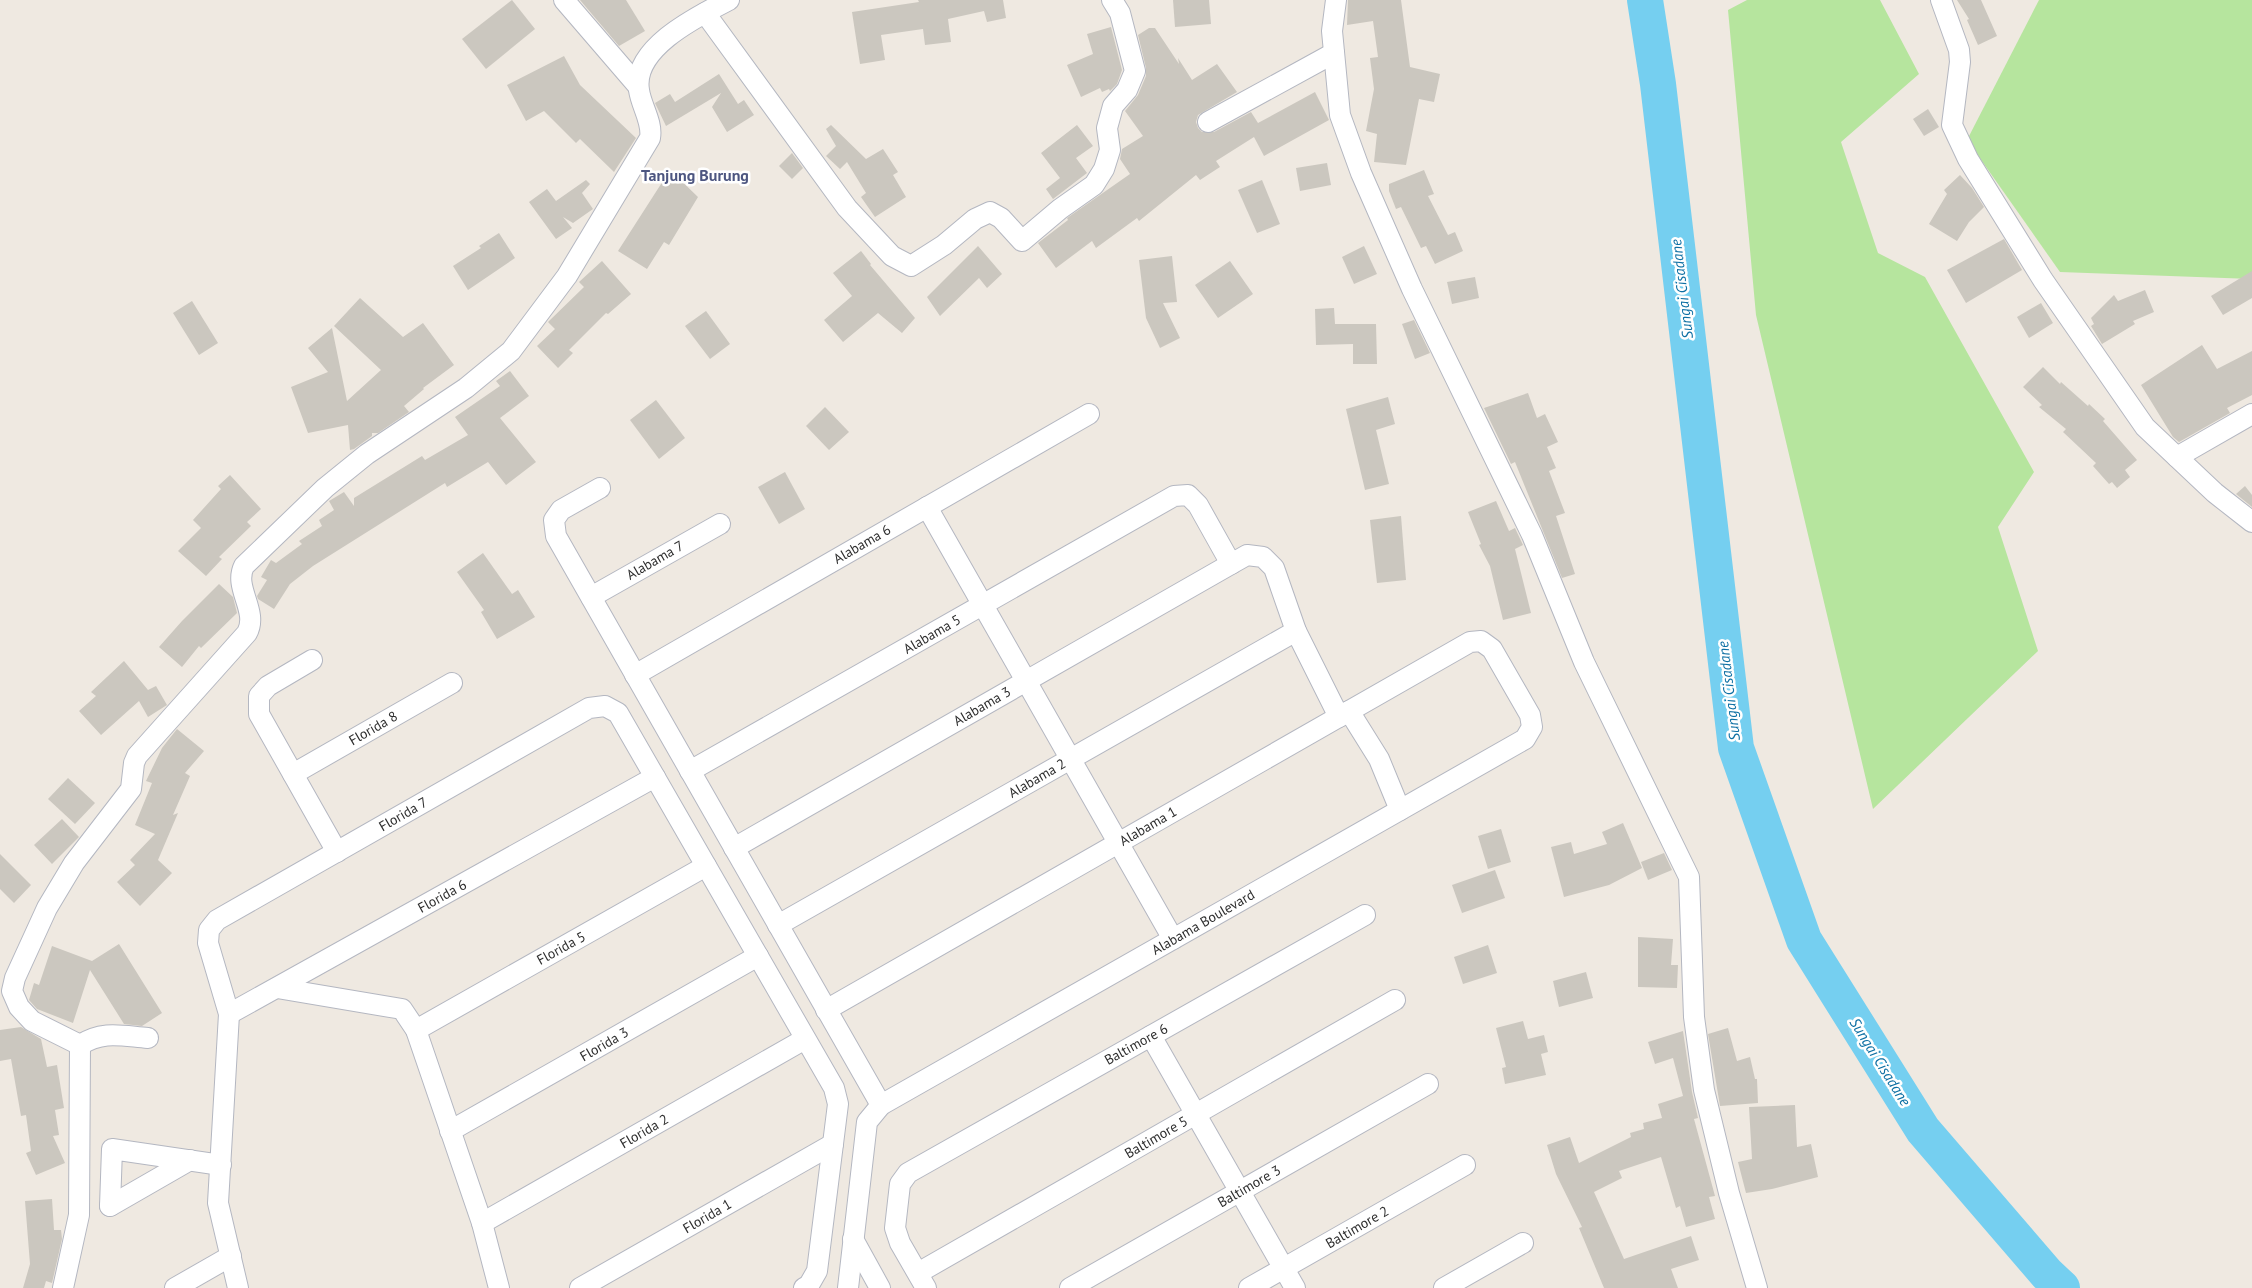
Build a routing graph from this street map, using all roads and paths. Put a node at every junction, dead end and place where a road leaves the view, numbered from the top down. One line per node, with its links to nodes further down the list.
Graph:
1 (564, 0): 8 (street)
2 (729, 0): 6 (street)
3 (1112, 0): 6 (street)
4 (1336, 0): 7 (street)
5 (1942, 0): 12 (street)
6 (705, 13): 8 (street)
7 (1334, 53): 9 (street); 76 (street)
8 (638, 86): 48 (street)
9 (1208, 122)
10 (1089, 414): 14 (street, Alabama 6)
11 (2252, 414): 12 (street)
12 (2177, 457): 15 (street)
13 (600, 488): 18 (street)
14 (927, 507): 19 (street); 22 (street, Alabama 6)
15 (2252, 522)
16 (720, 524): 18 (street, Alabama 7)
17 (1231, 564): 19 (street, Alabama 5); 20 (street, Alabama 3); 23 (street, Alabama 3)
18 (591, 597): 22 (street)
19 (983, 605): 23 (street); 28 (street, Alabama 5)
20 (1296, 631): 25 (street, Alabama 3); 27 (street, Alabama 2)
21 (312, 660): 29 (street)
22 (635, 675): 28 (street)
23 (1026, 681): 27 (street); 33 (street, Alabama 3)
24 (452, 683): 29 (street, Florida 8)
25 (1344, 714): 26 (street, Alabama 1); 31 (street, Alabama 3); 32 (street, Alabama 1)
26 (1525, 739): 31 (street, Alabama Boulevard)
27 (1071, 759): 32 (street); 37 (street, Alabama 2)
28 (690, 771): 33 (street)
29 (293, 774): 34 (street)
30 (655, 777): 34 (street, Florida 7); 35 (street); 40 (street, Florida 6)
31 (1400, 810): 38 (street, Alabama Boulevard)
32 (1119, 843): 38 (street); 42 (street, Alabama 1)
33 (734, 848): 37 (street)
34 (337, 852): 43 (street, Florida 7)
35 (706, 866): 39 (street); 44 (street, Florida 5)
36 (1365, 915): 45 (street, Baltimore 6)
37 (778, 925): 42 (street)
38 (1173, 938): 50 (street, Alabama Boulevard)
39 (758, 956): 47 (street); 52 (street, Florida 3)
40 (277, 988): 43 (street, Florida 6); 44 (street)
41 (1395, 1000): 51 (street, Baltimore 5)
42 (826, 1010): 50 (street)
43 (229, 1014): 55 (street)
44 (416, 1030): 52 (street)
45 (1151, 1036): 51 (street); 63 (street, Baltimore 6)
46 (148, 1038): 48 (street)
47 (806, 1039): 53 (street); 58 (street, Florida 2)
48 (80, 1045): 65 (street)
49 (1428, 1084): 57 (street, Baltimore 3)
50 (881, 1105): 59 (street)
51 (1196, 1114): 57 (street); 63 (street, Baltimore 5)
52 (450, 1131): 58 (street)
53 (833, 1144): 64 (street); 69 (street, Florida 1)
54 (190, 1160): 55 (street)
55 (221, 1164): 61 (street)
56 (1465, 1165): 62 (street, Baltimore 2)
57 (1240, 1191): 62 (street); 72 (street, Baltimore 3)
58 (482, 1223): 68 (street)
59 (853, 1239): 70 (street); 71 (street)
60 (1523, 1243): 75 (street)
61 (231, 1256): 66 (street); 67 (street)
62 (1284, 1268): 73 (street, Baltimore 2); 74 (street)
63 (922, 1281)
64 (807, 1286)
65 (63, 1288)
66 (174, 1288)
67 (238, 1288)
68 (499, 1288)
69 (580, 1288)
70 (848, 1288)
71 (880, 1288)
72 (1070, 1288)
73 (1249, 1288)
74 (1295, 1288)
75 (1444, 1288)
76 (1758, 1288)

